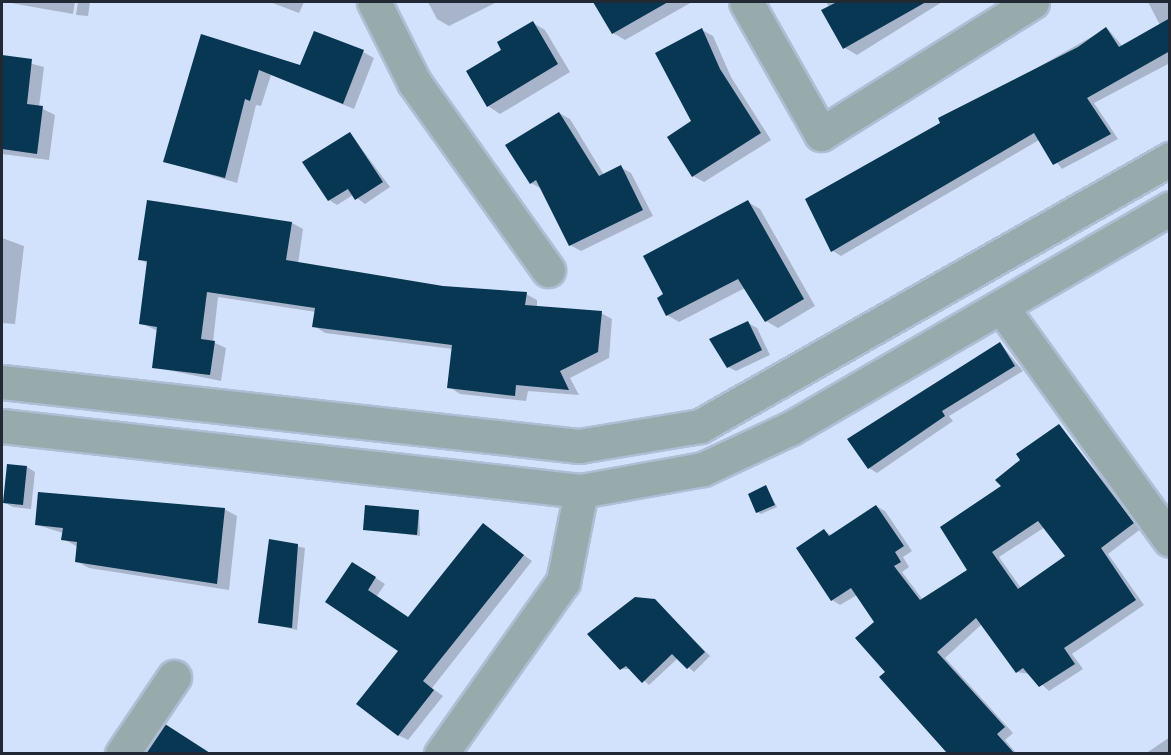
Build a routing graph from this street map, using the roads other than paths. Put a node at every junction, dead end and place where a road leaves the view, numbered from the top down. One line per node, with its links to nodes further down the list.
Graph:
1 (374, 2): 6 (street)
2 (746, 2): 3 (street)
3 (1032, 2)
4 (1170, 159): 8 (street)
5 (1170, 208): 7 (street)
6 (548, 270)
7 (1002, 308): 10 (street); 11 (street)
8 (2, 382)
9 (2, 426): 10 (street)
10 (581, 490): 14 (street)
11 (1170, 540)
12 (174, 677): 13 (street)
13 (122, 753)
14 (441, 753)

